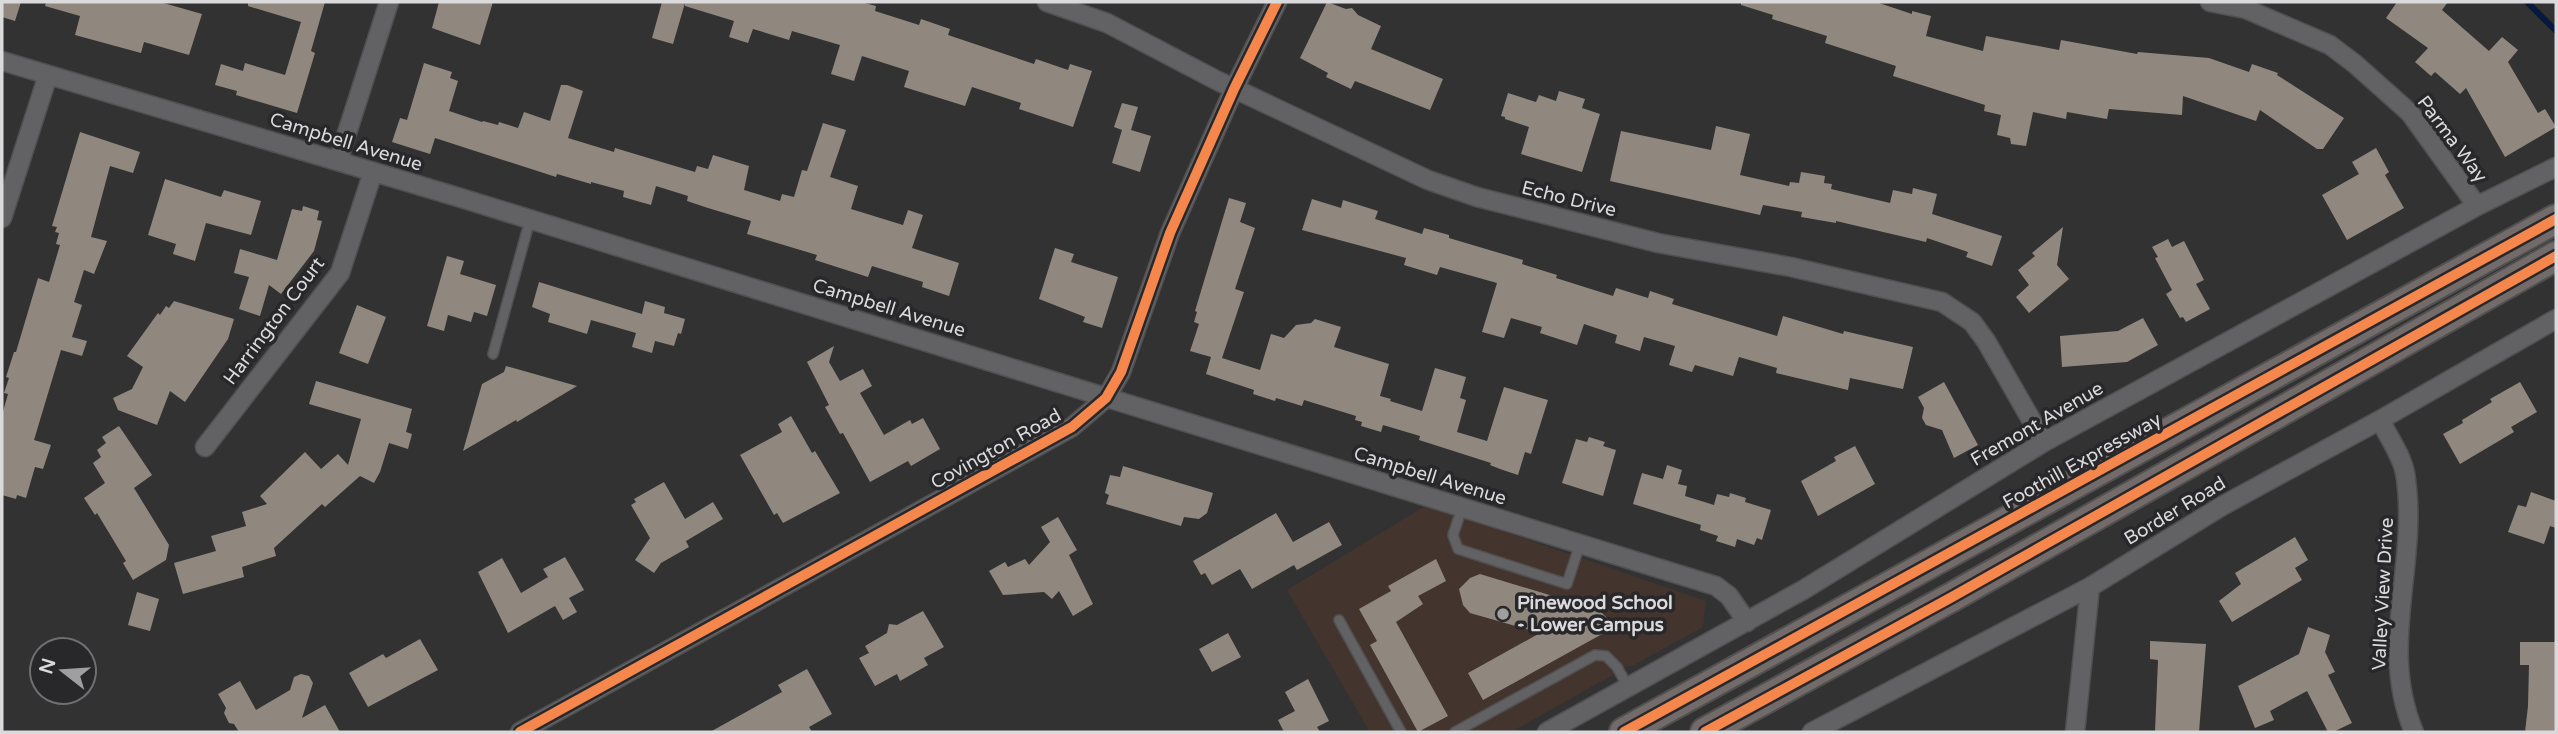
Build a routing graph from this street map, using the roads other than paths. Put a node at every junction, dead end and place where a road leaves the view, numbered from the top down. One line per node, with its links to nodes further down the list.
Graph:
1 (389, 2): 8 (street)
2 (1047, 2): 7 (street, Echo Drive)
3 (1277, 2): 7 (street, Covington Road)
4 (2210, 2): 11 (street, Parma Way)
5 (2, 61): 6 (street, Campbell Avenue)
6 (48, 75): 8 (street, Campbell Avenue); 12 (street)
7 (1234, 89): 18 (street, Covington Road); 20 (street, Echo Drive)
8 (338, 161): 10 (street, Campbell Avenue)
9 (2556, 167): 11 (street, Fremont Avenue)
10 (373, 172): 14 (street, Campbell Avenue); 21 (street, Harrington Court)
11 (2477, 206): 20 (street, Fremont Avenue)
12 (2, 218)
13 (2556, 219): 32 (highway, Foothill Expressway)
14 (530, 220): 17 (lane); 18 (street, Campbell Avenue)
15 (2556, 256): 33 (highway)
16 (2556, 319): 19 (street, Border Road)
17 (493, 354)
18 (1106, 398): 22 (street, Campbell Avenue); 28 (street, Covington Road)
19 (2380, 420): 24 (street, Border Road); 36 (street, Valley View Drive)
20 (2044, 442): 26 (street, Fremont Avenue)
21 (205, 447)
22 (1462, 508): 23 (street, Campbell Avenue); 23 (lane)
23 (1580, 544): 26 (street, Campbell Avenue)
24 (2090, 587): 34 (street, Border Road); 35 (street)
25 (1339, 620): 29 (lane)
26 (1746, 622): 27 (street, Fremont Avenue)
27 (1628, 687): 30 (lane); 31 (street, Fremont Avenue)
28 (520, 732)
29 (1401, 732)
30 (1455, 732)
31 (1547, 732)
32 (1624, 732)
33 (1705, 732)
34 (1812, 732)
35 (2075, 732)
36 (2414, 732)

